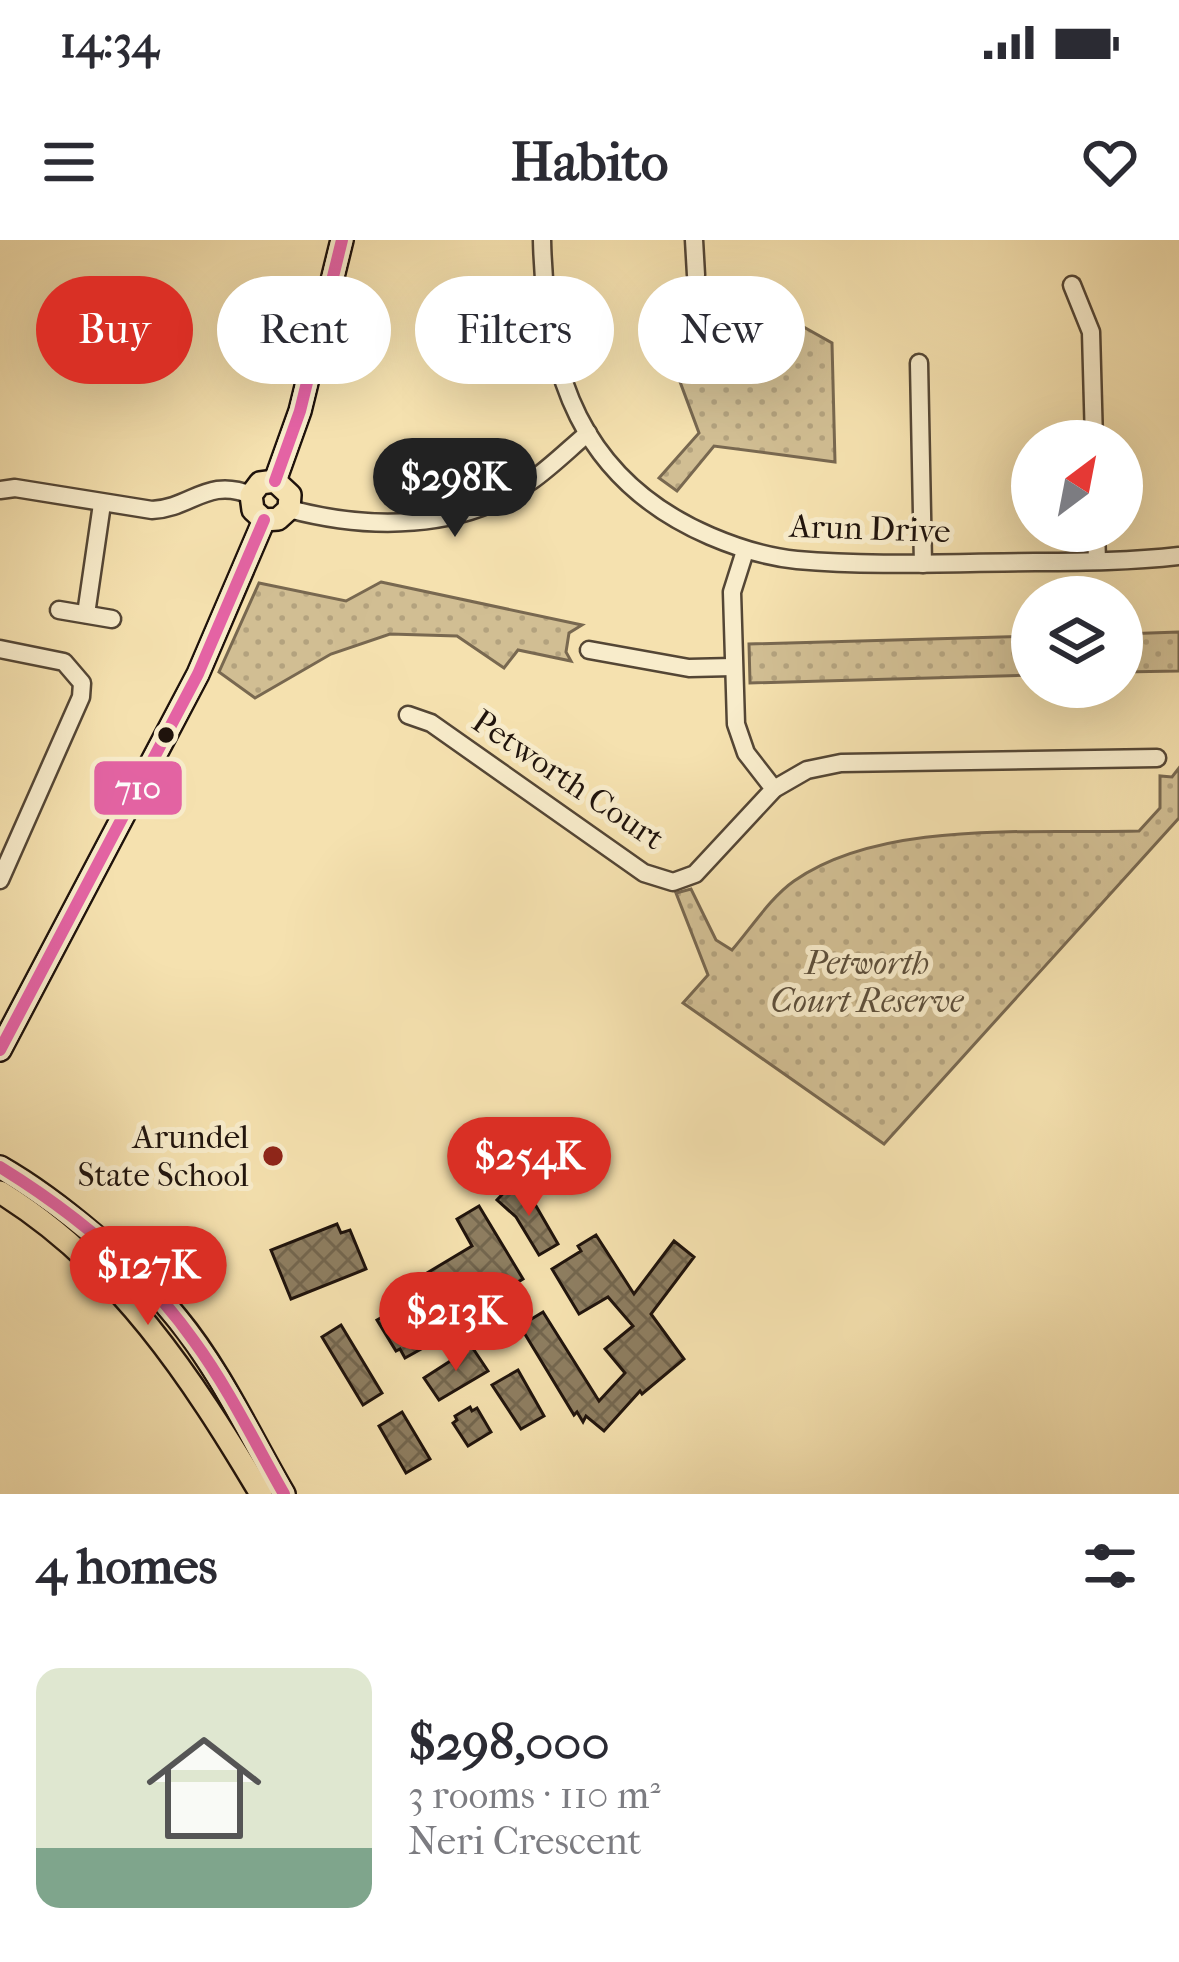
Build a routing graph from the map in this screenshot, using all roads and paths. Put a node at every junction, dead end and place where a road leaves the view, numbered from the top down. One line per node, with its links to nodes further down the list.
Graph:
1 (342, 240): 11 (main road)
2 (542, 240): 5 (street, Arun Drive)
3 (694, 240): 4 (street)
4 (696, 275)
5 (543, 276)
6 (1072, 285): 9 (street)
7 (919, 363): 21 (street)
8 (565, 384): 10 (street, Arun Drive)
9 (1093, 420)
10 (588, 433): 15 (street); 17 (street, Arun Drive)
11 (275, 481): 13 (main road); 15 (main road)
12 (0, 490): 14 (street)
13 (251, 495): 14 (street); 16 (main road)
14 (102, 504): 23 (street)
15 (289, 509): 16 (main road)
16 (264, 520): 32 (main road)
17 (745, 551): 21 (street, Arun Drive); 27 (street)
18 (1097, 552): 20 (street)
19 (1179, 556): 20 (street, Arun Drive)
20 (1097, 560): 21 (street, Arun Drive)
21 (923, 563)
22 (59, 610): 23 (street)
23 (86, 614): 24 (street)
24 (112, 619)
25 (0, 650): 31 (street)
26 (589, 650): 27 (street)
27 (733, 667): 30 (street)
28 (408, 715): 30 (street, Petworth Court)
29 (1156, 758): 30 (street, Petworth Court)
30 (774, 788)
31 (0, 880)
32 (0, 1049)
33 (0, 1167): 36 (main road)
34 (0, 1192): 35 (main road)
35 (261, 1494)
36 (284, 1494)

